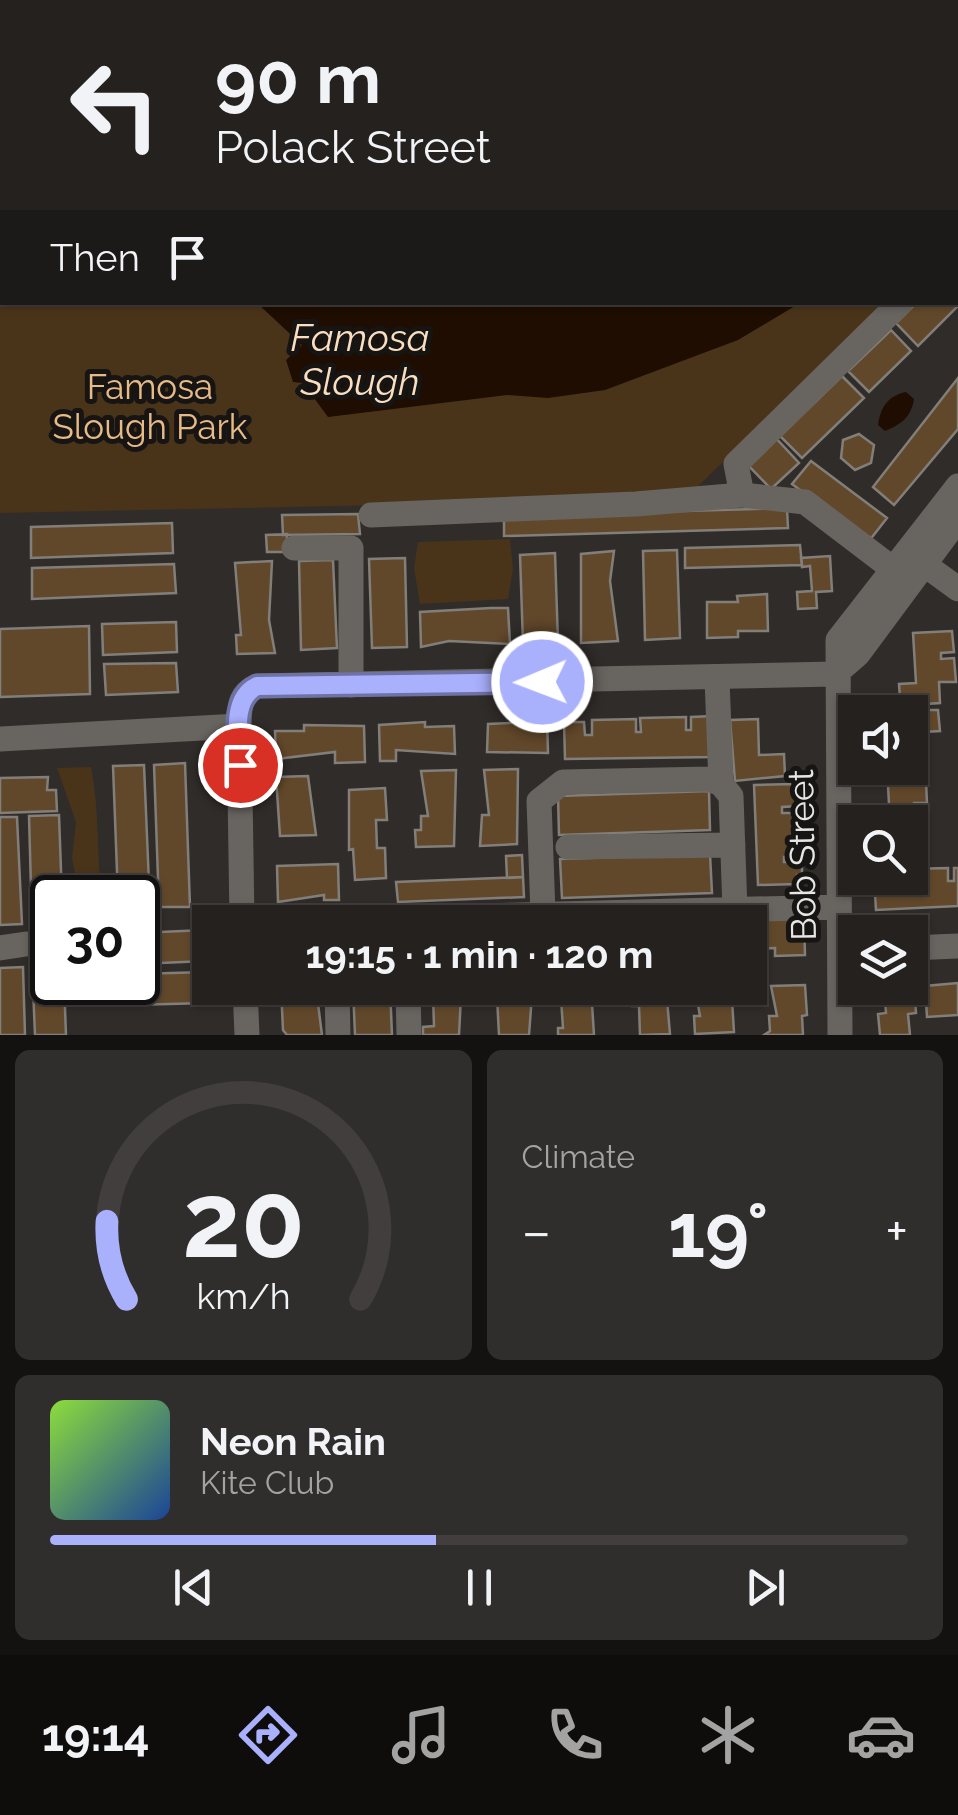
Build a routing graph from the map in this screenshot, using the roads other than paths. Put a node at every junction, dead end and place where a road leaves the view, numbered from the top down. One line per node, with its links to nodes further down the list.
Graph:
1 (898, 305): 3 (street)
2 (958, 486): 7 (street)
3 (742, 495): 4 (street); 7 (street)
4 (371, 515)
5 (958, 519): 7 (street)
6 (294, 548): 11 (street)
7 (907, 561): 8 (street); 9 (street)
8 (958, 589)
9 (835, 674): 10 (street); 20 (street, Bob Street)
10 (717, 678): 11 (street); 14 (street)
11 (351, 685): 12 (street)
12 (239, 714): 13 (street); 17 (street)
13 (0, 739)
14 (721, 784): 15 (street); 18 (street)
15 (733, 844): 16 (street); 19 (street)
16 (568, 847)
17 (242, 905)
18 (542, 905)
19 (735, 905)
20 (838, 907): 21 (street); 22 (street, Bob Street)
21 (767, 909)
22 (840, 915)
23 (26, 944): 26 (street)
24 (958, 946): 25 (street)
25 (928, 947)
26 (0, 948)
27 (246, 1005): 31 (street)
28 (337, 1005): 32 (street)
29 (408, 1005): 33 (street)
30 (843, 1005): 34 (street, Bob Street)
31 (247, 1035)
32 (338, 1035)
33 (409, 1035)
34 (840, 1035)

